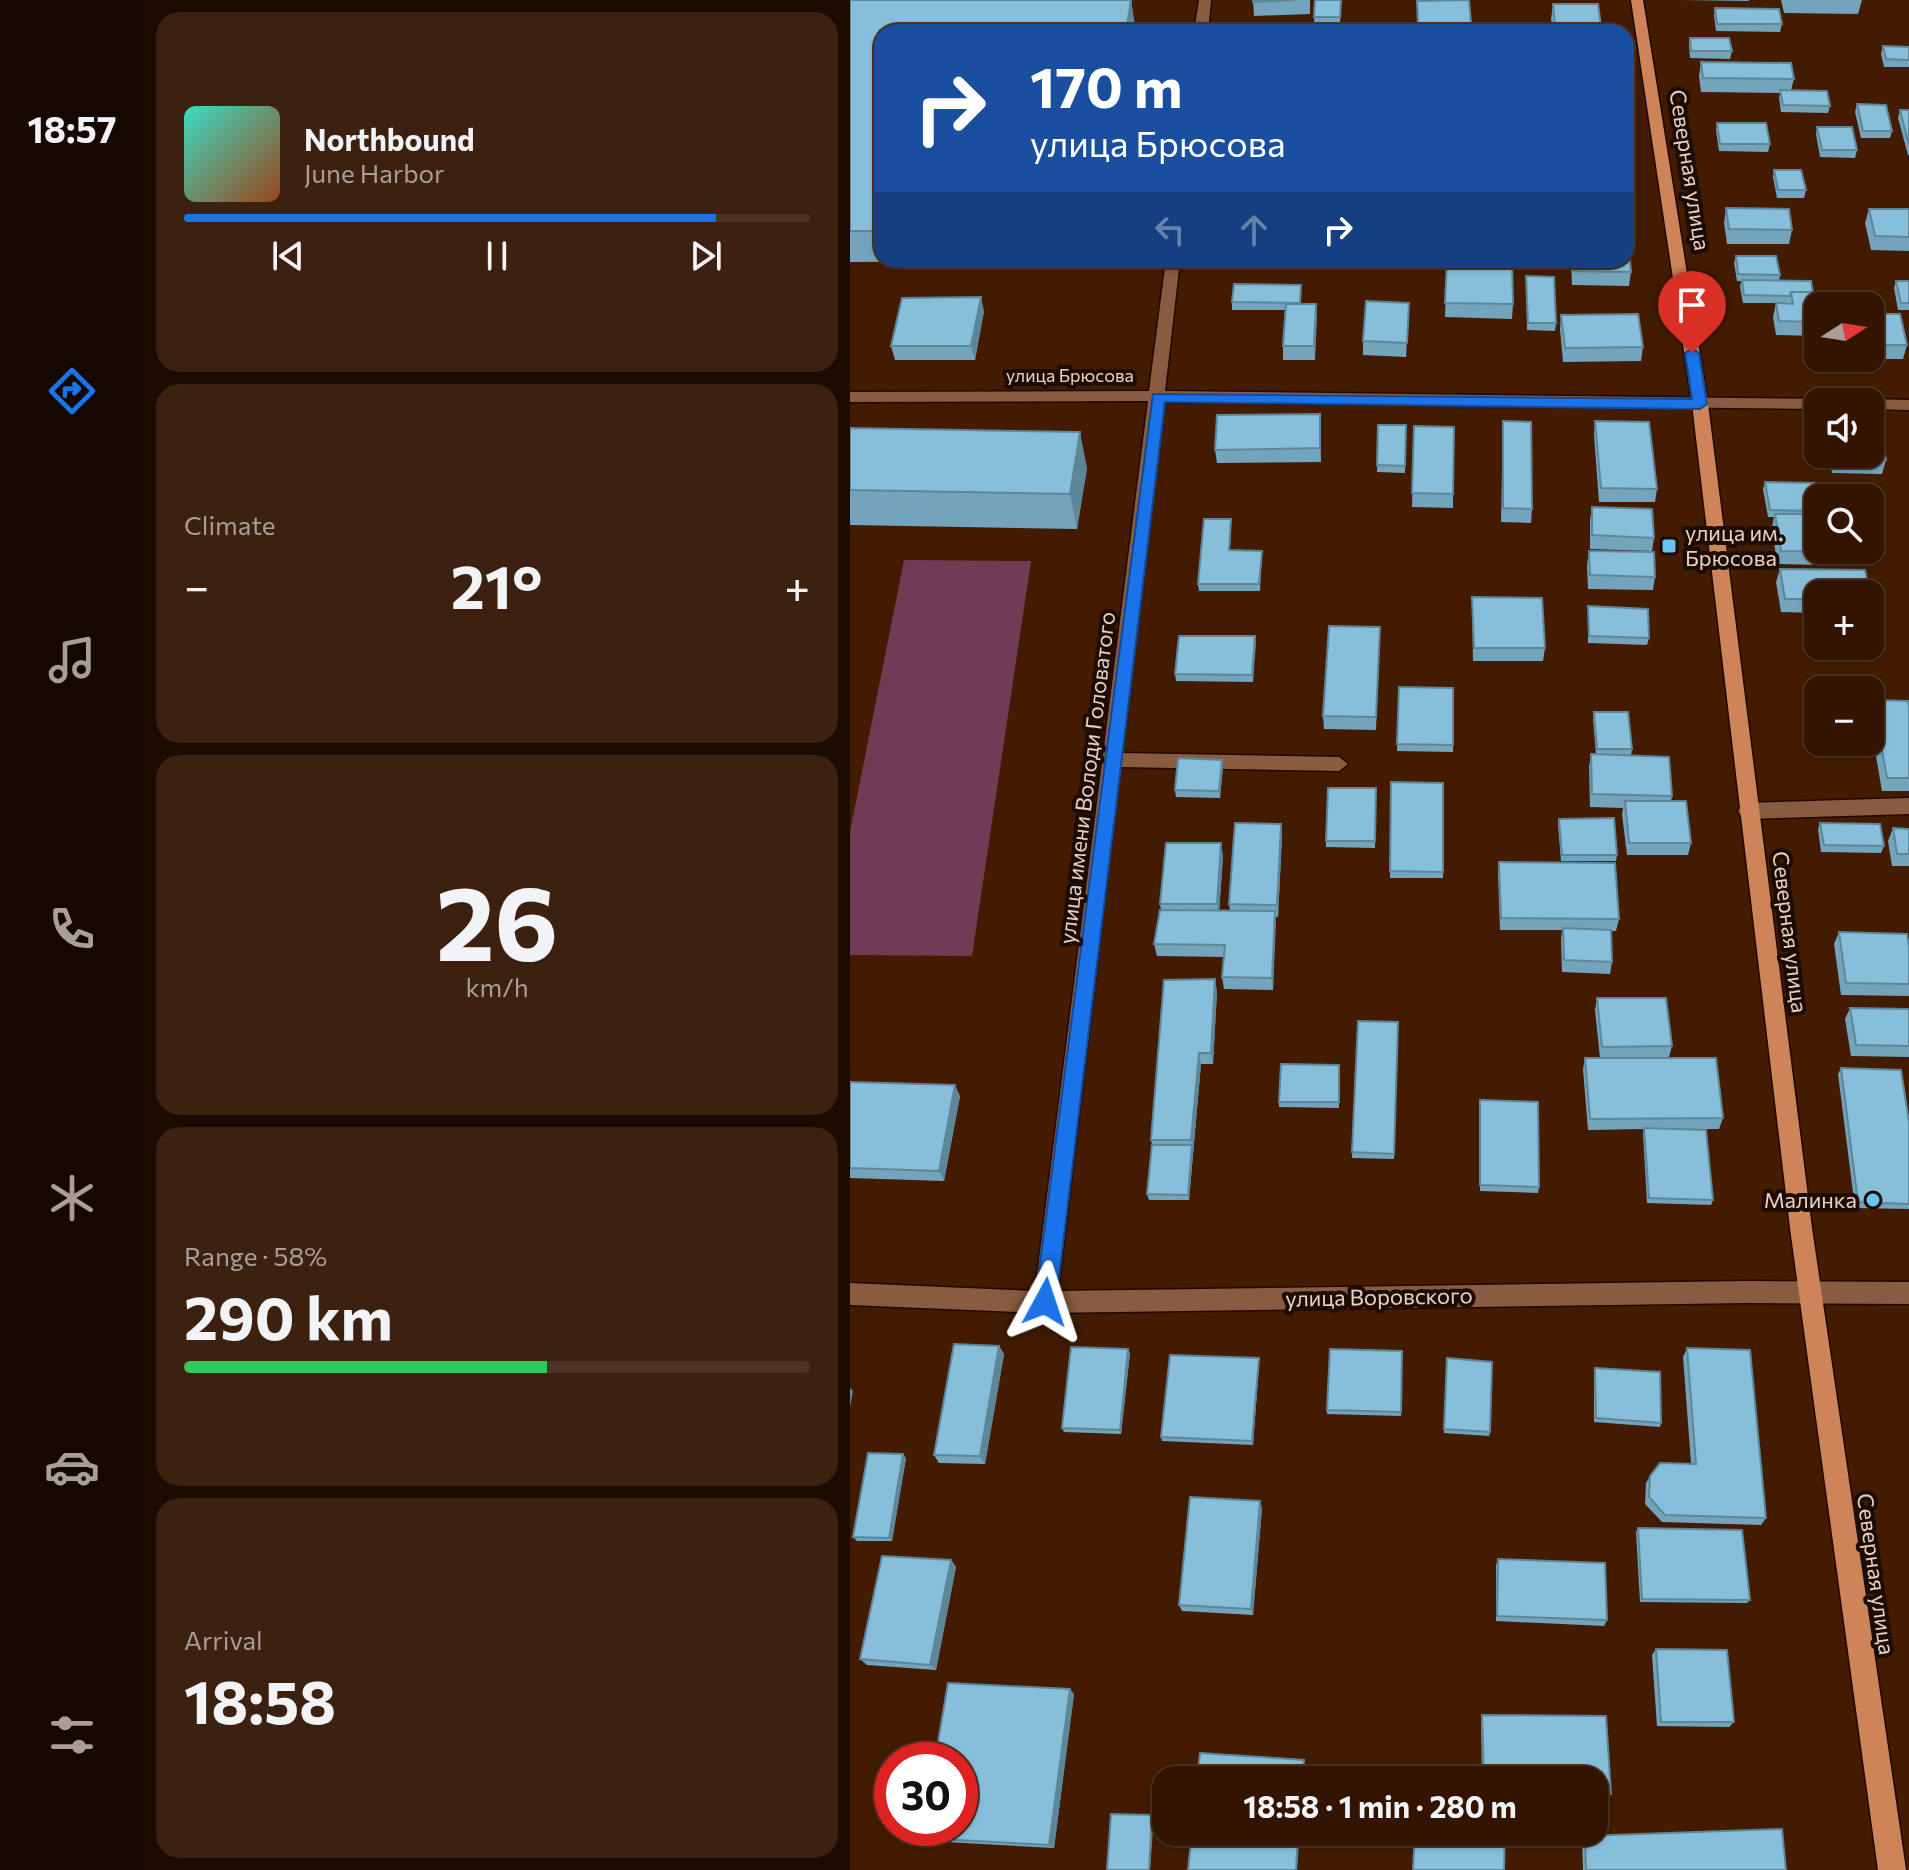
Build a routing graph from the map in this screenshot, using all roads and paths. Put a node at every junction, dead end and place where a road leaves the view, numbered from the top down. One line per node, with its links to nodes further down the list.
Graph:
1 (1205, 0): 3 (street)
2 (1637, 0): 7 (main road, Северная улица)
3 (1202, 24)
4 (1172, 268): 6 (street, улица имени Володи Головатого)
5 (850, 397): 6 (street, улица Брюсова)
6 (1158, 397): 7 (street, улица Брюсова); 11 (street, улица имени Володи Головатого)
7 (1700, 404): 8 (street, улица Брюсова); 14 (main road, Северная улица)
8 (1804, 404)
9 (1884, 404): 10 (street)
10 (1909, 405)
11 (1114, 760): 12 (street); 18 (street, улица имени Володи Головатого)
12 (1339, 764)
13 (1909, 806): 14 (street)
14 (1748, 811): 15 (main road, Северная улица)
15 (1811, 1293): 16 (street, улица Воровского); 18 (street, улица Воровского); 19 (main road, Северная улица)
16 (1909, 1293)
17 (850, 1294): 18 (street, улица Воровского)
18 (1045, 1302)
19 (1892, 1870)

